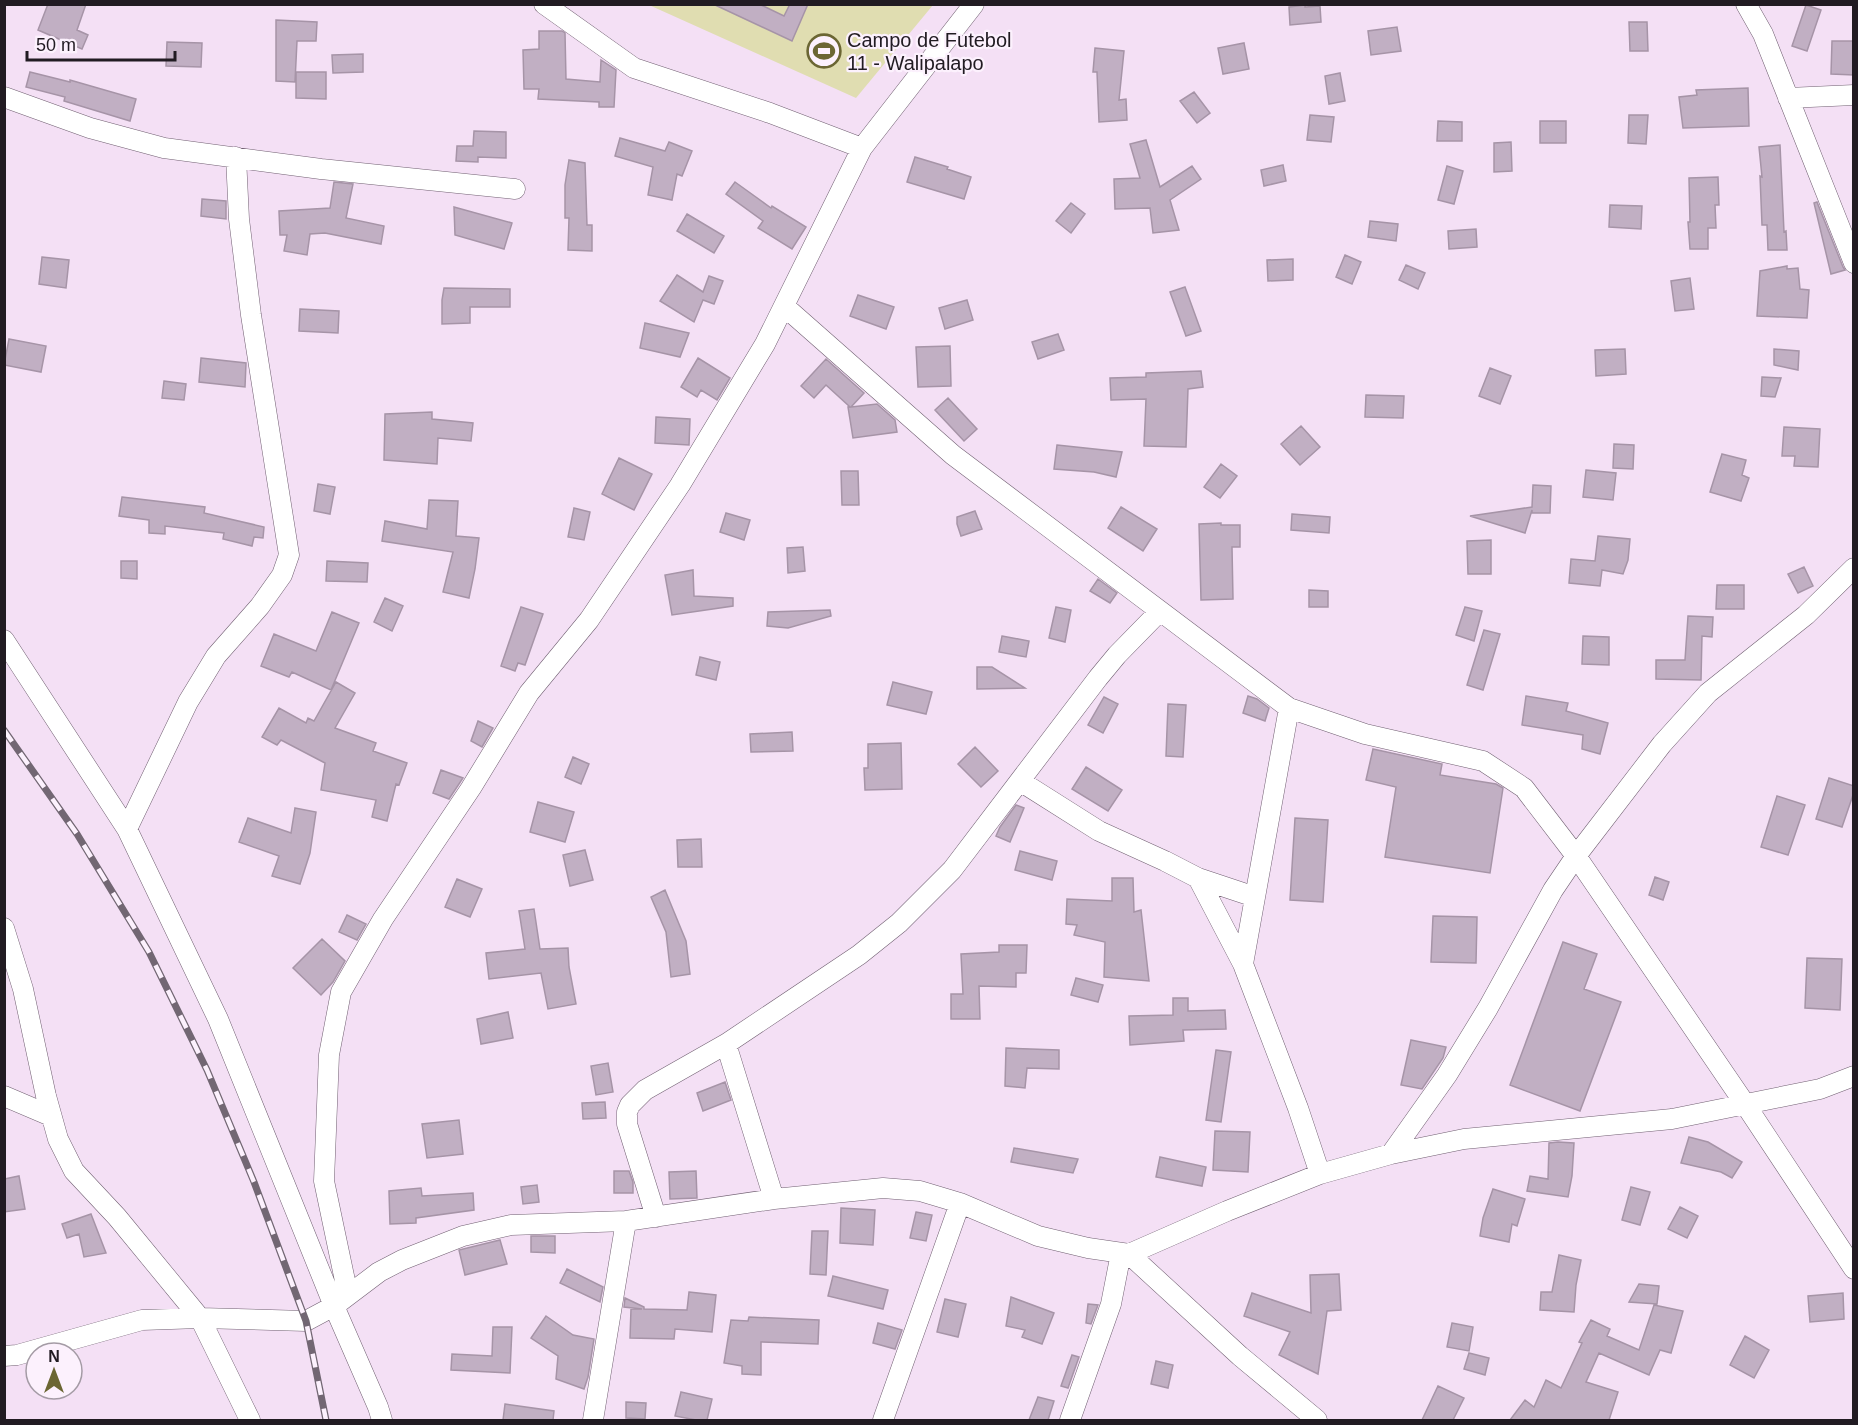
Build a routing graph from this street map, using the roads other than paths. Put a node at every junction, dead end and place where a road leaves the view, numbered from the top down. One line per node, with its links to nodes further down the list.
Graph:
1 (544, 4): 7 (street)
2 (974, 4): 7 (street)
3 (1746, 4): 6 (street)
4 (1854, 95): 6 (street)
5 (4, 97): 8 (street)
6 (1788, 98): 10 (street)
7 (862, 148): 11 (street)
8 (236, 157): 9 (street); 17 (street)
9 (515, 189)
10 (1854, 263)
11 (784, 306): 13 (street); 36 (street)
12 (1854, 568): 18 (street)
13 (1160, 611): 15 (street); 16 (street)
14 (4, 640): 17 (street)
15 (1289, 708): 18 (street); 20 (street)
16 (1020, 781): 19 (street); 23 (street)
17 (127, 829): 36 (street)
18 (1576, 856): 26 (street); 28 (street)
19 (1198, 878): 20 (street); 22 (street)
20 (1255, 897): 22 (street)
21 (4, 928): 27 (street)
22 (1243, 964): 29 (street)
23 (726, 1044): 30 (street); 32 (street)
24 (1854, 1076): 26 (street)
25 (4, 1096): 27 (street)
26 (1745, 1104): 28 (street); 35 (street)
27 (51, 1116): 37 (street)
28 (1391, 1155): 29 (street)
29 (1320, 1174): 34 (street)
30 (774, 1199): 31 (street); 32 (street)
31 (960, 1203): 34 (street); 42 (street)
32 (656, 1217): 33 (street)
33 (626, 1221): 36 (street); 41 (street)
34 (1125, 1253): 43 (street); 44 (street)
35 (1854, 1269)
36 (341, 1300): 37 (street); 40 (street)
37 (200, 1318): 38 (street); 39 (street)
38 (4, 1356)
39 (250, 1420)
40 (382, 1420)
41 (593, 1420)
42 (883, 1420)
43 (1070, 1420)
44 (1317, 1420)

